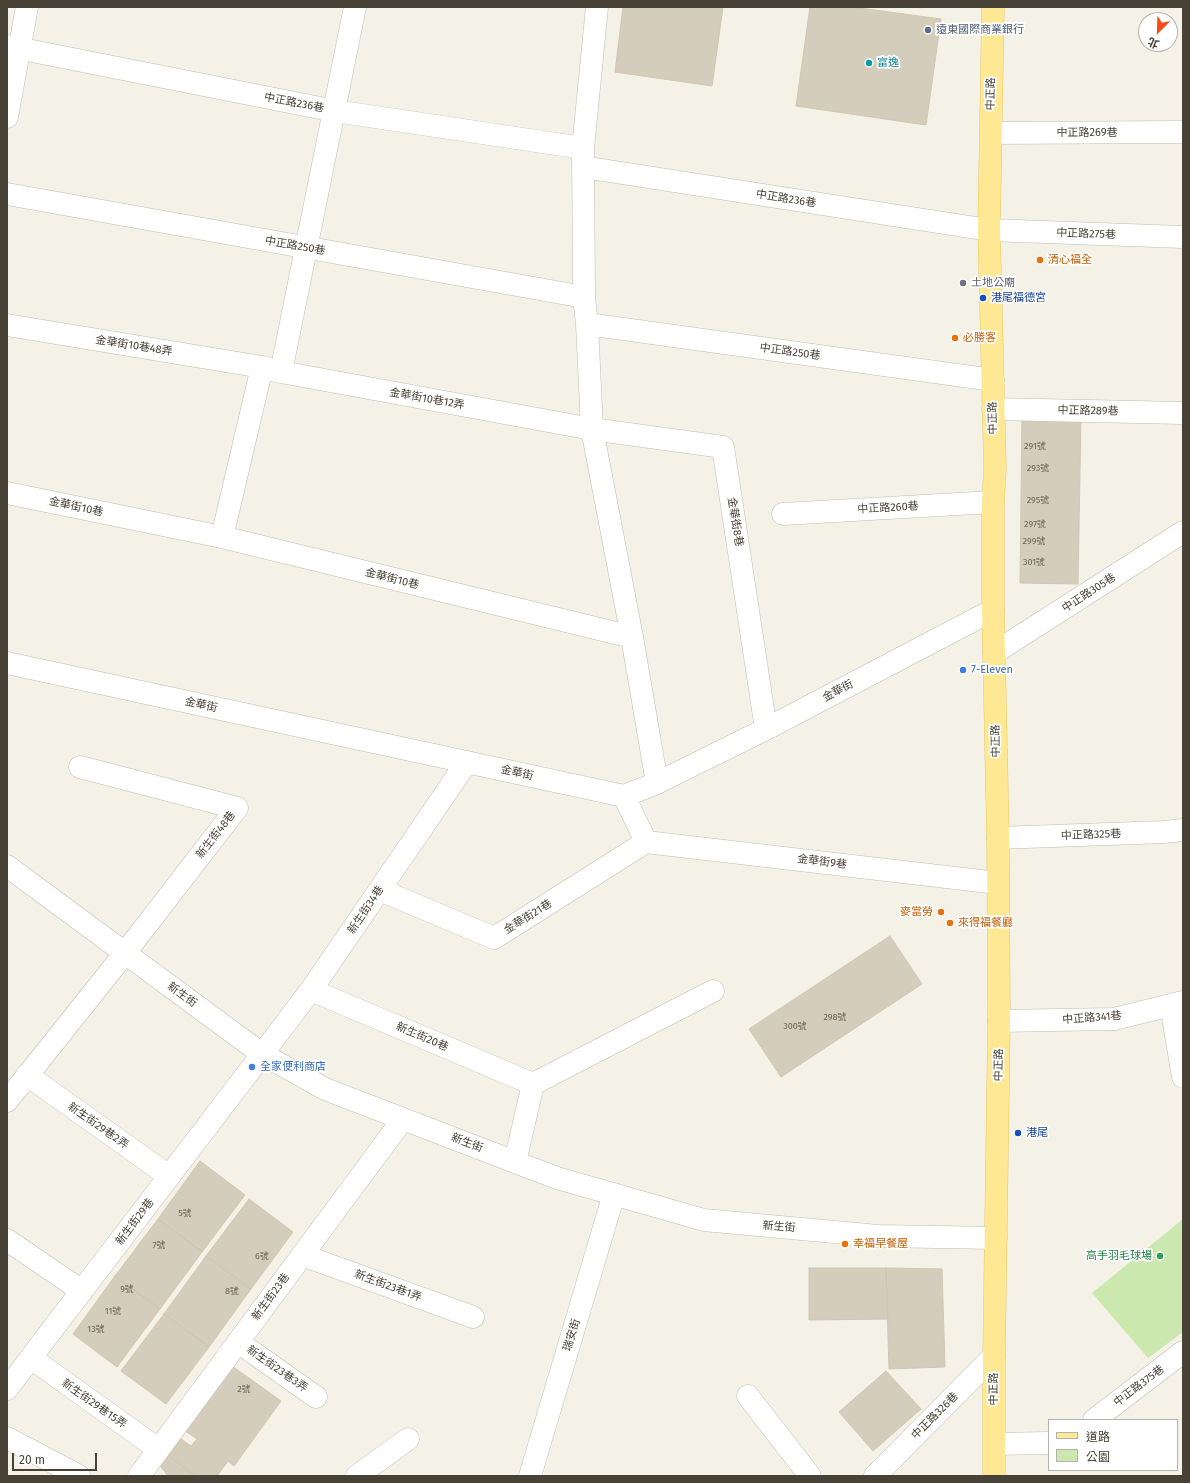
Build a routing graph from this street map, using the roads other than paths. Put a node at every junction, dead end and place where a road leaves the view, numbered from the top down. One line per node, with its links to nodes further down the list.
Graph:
1 (27, 7): 5 (street)
2 (355, 7): 6 (street)
3 (597, 7): 10 (street)
4 (993, 7): 9 (main road, 中正路)
5 (13, 47): 6 (street, 中正路236巷); 7 (street)
6 (335, 111): 10 (street, 中正路236巷); 14 (street)
7 (7, 117)
8 (1183, 132): 9 (street, 中正路269巷)
9 (991, 133): 12 (main road, 中正路)
10 (583, 157): 12 (street, 中正路236巷); 15 (street)
11 (7, 194): 14 (street, 中正路250巷)
12 (989, 230): 13 (street, 中正路275巷); 19 (main road, 中正路)
13 (1183, 237)
14 (306, 248): 15 (street, 中正路250巷); 18 (street)
15 (584, 297): 16 (street)
16 (587, 324): 19 (street, 中正路250巷); 22 (street)
17 (7, 325): 18 (street, 金華街10巷48弄)
18 (272, 369): 22 (street, 金華街10巷12弄); 27 (street)
19 (993, 380): 20 (main road, 中正路)
20 (993, 409): 21 (street, 中正路289巷); 24 (main road, 中正路)
21 (1183, 413)
22 (592, 429): 29 (street); 32 (street, 金華街8巷)
23 (7, 493): 27 (street, 金華街10巷)
24 (993, 502): 25 (street, 中正路260巷); 28 (main road, 中正路)
25 (783, 514)
26 (1183, 532): 30 (street, 中正路305巷)
27 (222, 537): 29 (street, 金華街10巷)
28 (993, 610): 30 (main road, 中正路); 32 (street, 金華街)
29 (632, 637): 35 (street)
30 (994, 653): 38 (main road, 中正路)
31 (7, 663): 33 (street, 金華街)
32 (766, 729): 35 (street, 金華街)
33 (467, 762): 36 (street, 金華街); 42 (street, 新生街34巷)
34 (80, 767): 43 (street, 新生街48巷)
35 (657, 783): 36 (street, 金華街)
36 (624, 796): 39 (street)
37 (1183, 830): 38 (street, 中正路325巷)
38 (998, 838): 41 (main road, 中正路)
39 (646, 842): 41 (street, 金華街9巷); 42 (street, 金華街21巷)
40 (7, 866): 43 (street, 新生街)
41 (998, 883): 47 (main road, 中正路)
42 (380, 890): 44 (street, 新生街34巷)
43 (125, 953): 48 (street, 新生街); 49 (street)
44 (311, 990): 48 (street, 新生街34巷); 51 (street, 新生街20巷)
45 (713, 991): 51 (street)
46 (1177, 1003): 47 (street, 中正路341巷); 50 (street)
47 (999, 1021): 57 (main road, 中正路)
48 (262, 1054): 53 (street, 新生街); 55 (street, 新生街29巷)
49 (27, 1075): 52 (street); 55 (street, 新生街29巷2弄)
50 (1183, 1077)
51 (533, 1084): 54 (street)
52 (9, 1095)
53 (403, 1119): 54 (street, 新生街); 59 (street, 新生街23巷)
54 (515, 1162): 56 (street, 新生街)
55 (169, 1176): 60 (street, 新生街29巷)
56 (614, 1194): 57 (street, 新生街); 78 (street, 瑞安街)
57 (996, 1238): 64 (main road, 中正路)
58 (7, 1240): 60 (street)
59 (302, 1255): 61 (street, 新生街23巷1弄); 62 (street, 新生街23巷)
60 (82, 1291): 65 (street, 新生街29巷)
61 (473, 1318)
62 (238, 1342): 68 (street, 新生街23巷3弄); 74 (street, 新生街23巷)
63 (1183, 1352): 69 (street, 中正路375巷)
64 (994, 1356): 73 (main road, 中正路); 80 (street, 中正路326巷)
65 (30, 1358): 66 (street, 新生街29巷); 74 (street, 新生街29巷15弄)
66 (7, 1389)
67 (748, 1396): 79 (street)
68 (316, 1397)
69 (1095, 1419)
70 (7, 1438): 75 (street)
71 (408, 1439): 77 (street)
72 (1048, 1443): 73 (street)
73 (995, 1444): 81 (main road, 中正路)
74 (158, 1449): 76 (street, 新生街23巷)
75 (79, 1476)
76 (139, 1476)
77 (357, 1476)
78 (530, 1476)
79 (810, 1476)
80 (875, 1476)
81 (994, 1476)

